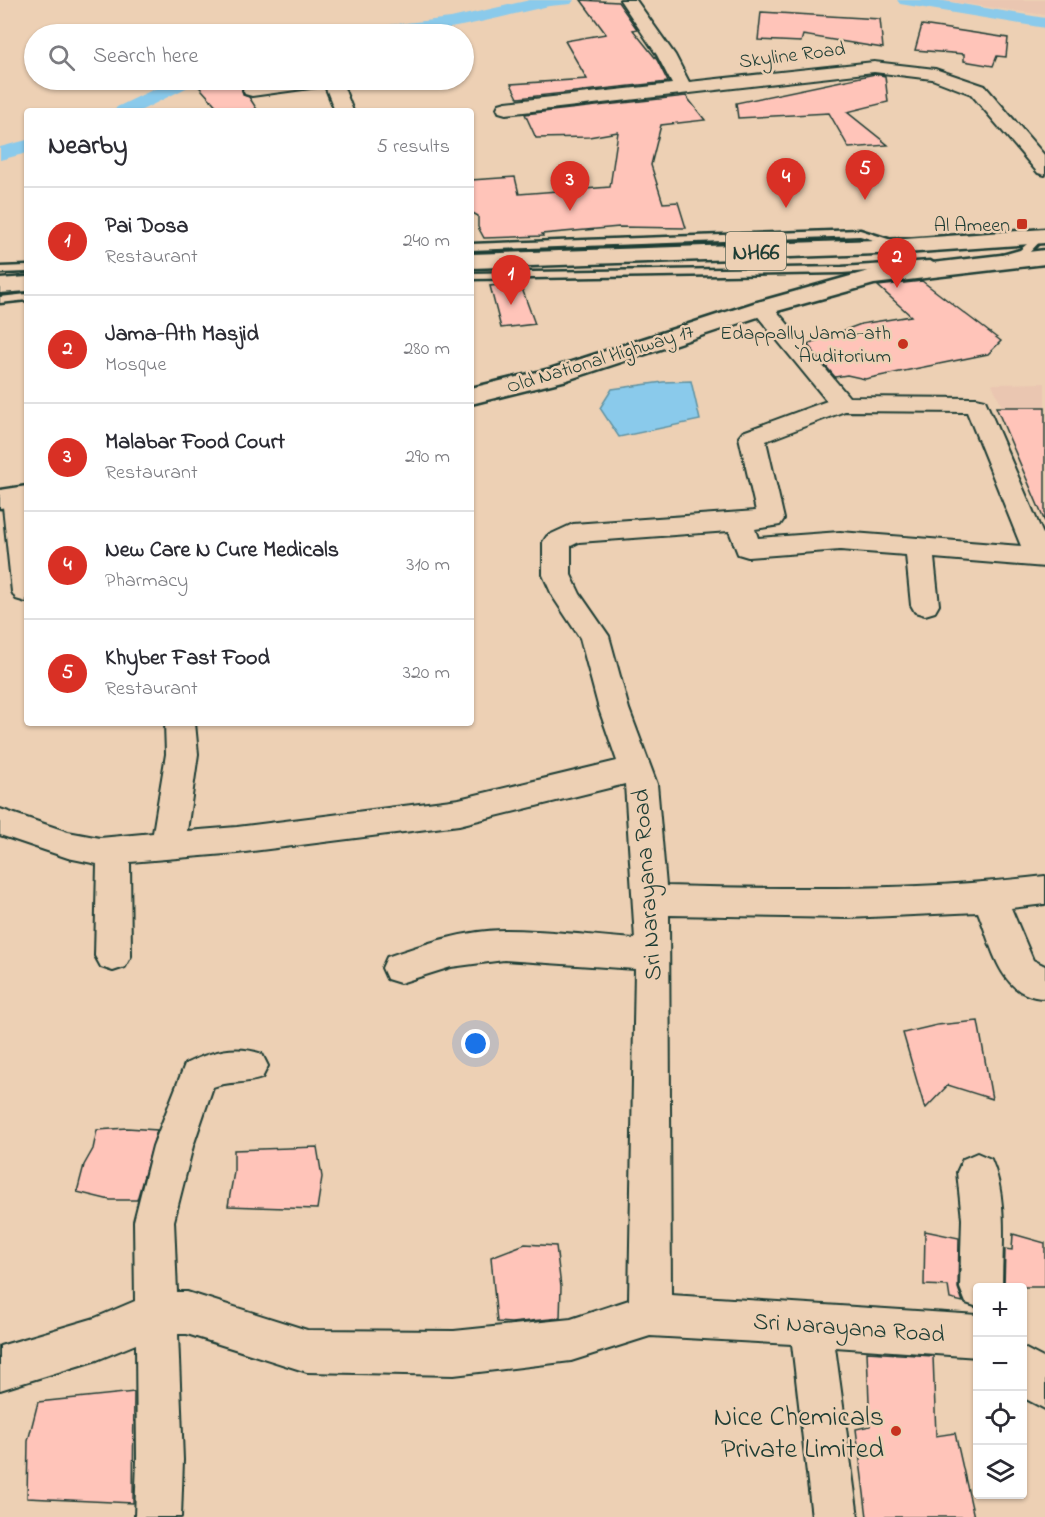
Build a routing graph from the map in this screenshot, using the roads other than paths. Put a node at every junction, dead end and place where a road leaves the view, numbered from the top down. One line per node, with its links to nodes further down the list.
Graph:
1 (628, 0): 2 (street)
2 (684, 89): 5 (street, Skyline Road); 6 (street, Skyline Road)
3 (335, 90): 4 (street)
4 (344, 108)
5 (506, 108)
6 (1045, 169)
7 (1043, 243): 8 (main road, NH66); 13 (lane); 18 (main road, Old National Highway 17)
8 (905, 246): 9 (lane); 10 (main road, NH66)
9 (474, 247)
10 (474, 261)
11 (24, 269): 12 (lane)
12 (0, 270)
13 (474, 276)
14 (24, 284): 15 (main road)
15 (0, 286)
16 (24, 297): 17 (lane)
17 (0, 300)
18 (762, 308): 19 (main road, Old National Highway 17); 20 (street)
19 (474, 395)
20 (842, 404): 22 (street, Sri Narayana Road); 24 (street)
21 (14, 497): 25 (street)
22 (739, 522): 23 (street); 28 (street, Sri Narayana Road)
23 (918, 546): 24 (street); 26 (street)
24 (1042, 558)
25 (24, 576)
26 (925, 605)
27 (180, 726): 30 (street)
28 (636, 769): 30 (street); 34 (street, Sri Narayana Road)
29 (0, 822): 31 (street)
30 (168, 846): 31 (street)
31 (113, 850): 36 (street)
32 (1045, 890): 33 (street)
33 (990, 898): 34 (street); 38 (street)
34 (650, 900): 35 (street, Sri Narayana Road)
35 (653, 955): 37 (street); 43 (street, Sri Narayana Road)
36 (114, 956)
37 (400, 968)
38 (1045, 982)
39 (249, 1066): 42 (street)
40 (977, 1172): 41 (street)
41 (981, 1283)
42 (156, 1313): 43 (street); 46 (street); 49 (street)
43 (650, 1316): 44 (street, Sri Narayana Road)
44 (811, 1324): 45 (street, Sri Narayana Road); 50 (street)
45 (973, 1336)
46 (0, 1368)
47 (1027, 1371): 48 (street)
48 (1045, 1387)
49 (158, 1517)
50 (835, 1517)

